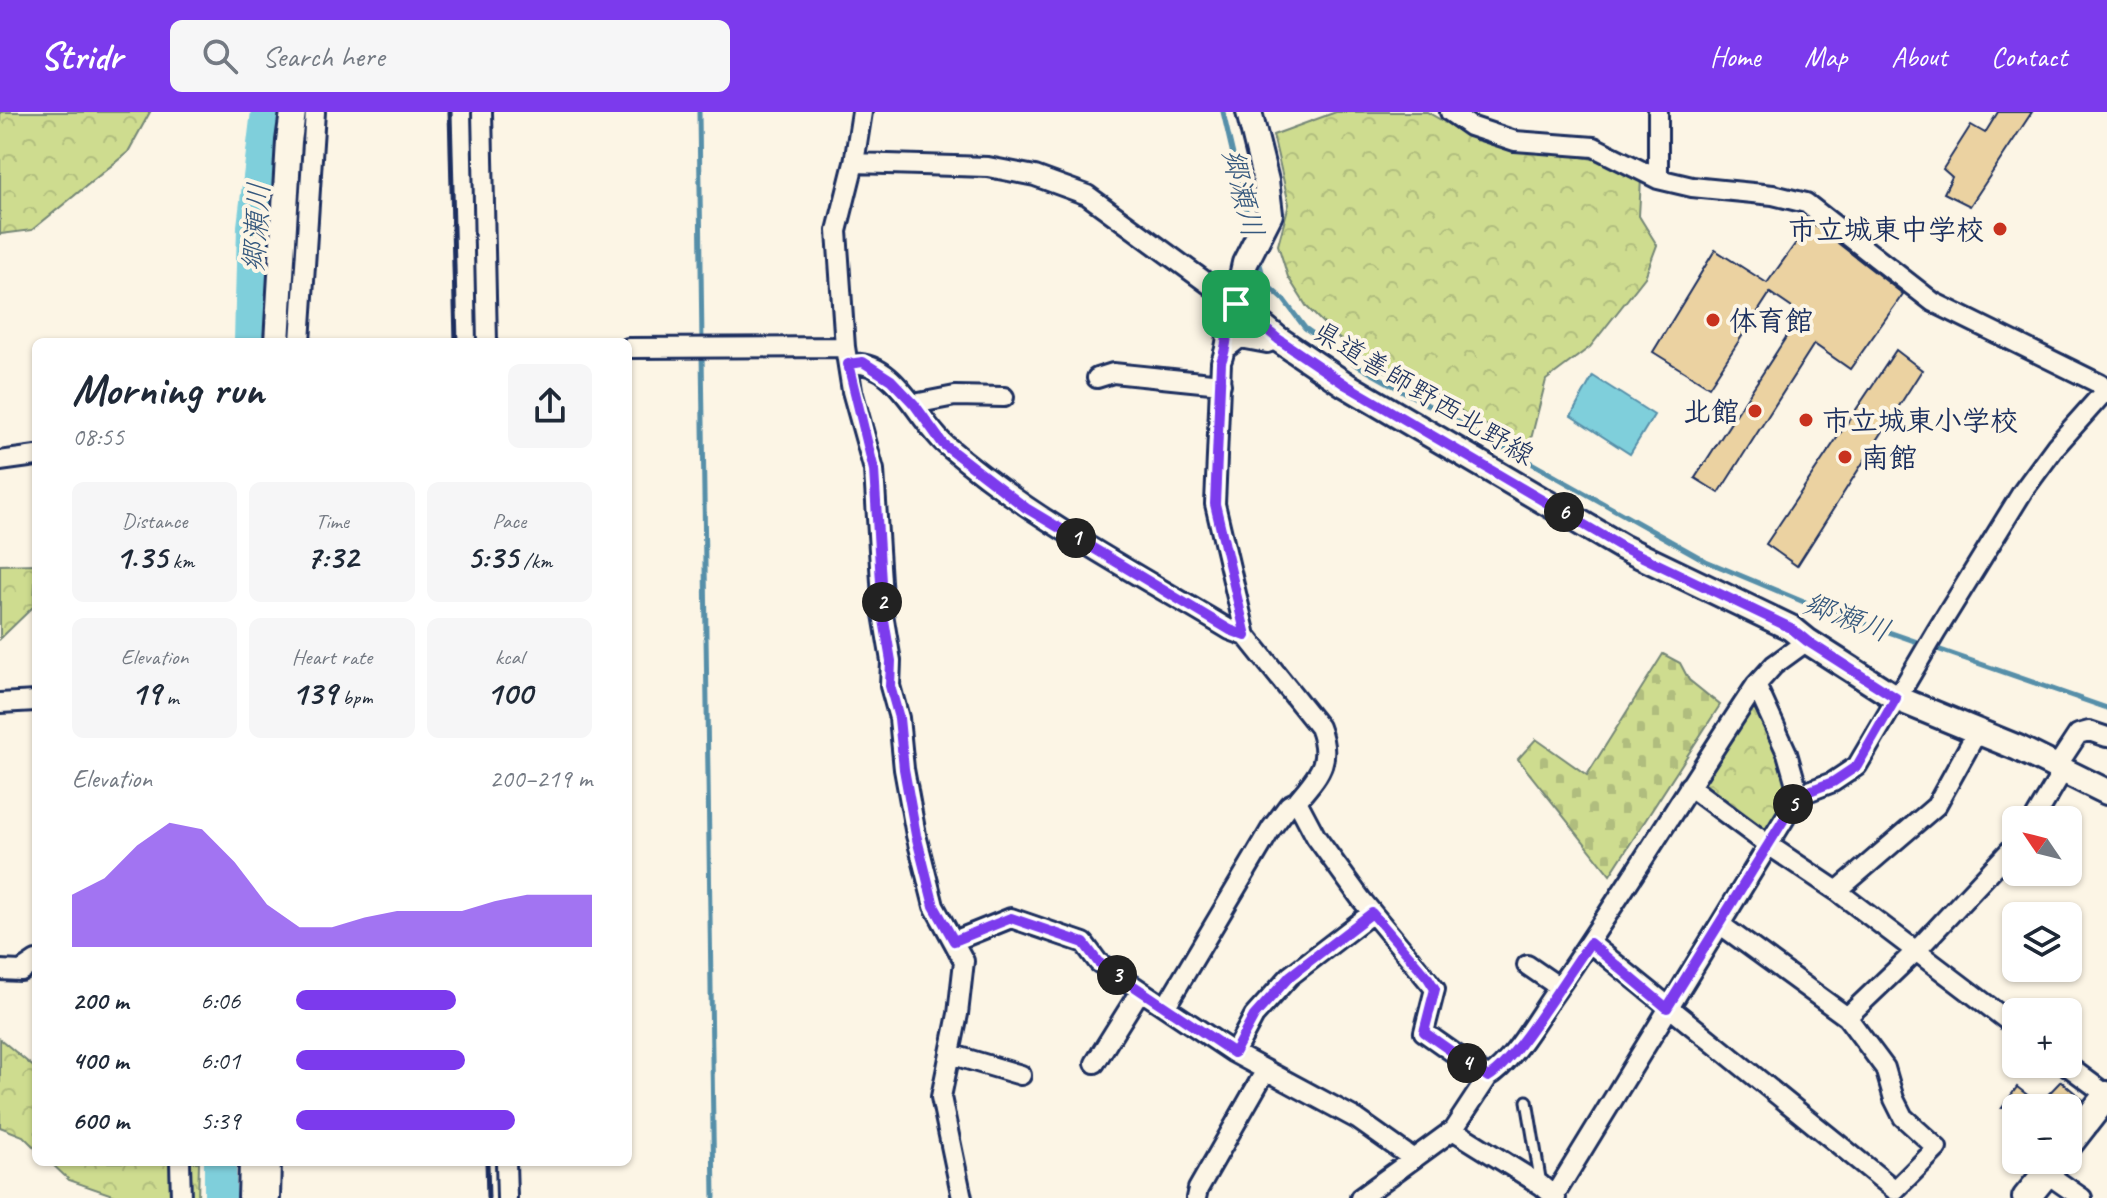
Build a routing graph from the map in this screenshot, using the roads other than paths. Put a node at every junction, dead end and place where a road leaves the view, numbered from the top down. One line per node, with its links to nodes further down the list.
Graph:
1 (293, 112): 11 (main road)
2 (315, 112): 12 (street)
3 (482, 112): 13 (street)
4 (862, 112): 8 (street)
5 (1249, 112): 10 (main road)
6 (1450, 112): 9 (street)
7 (1658, 112): 9 (street)
8 (854, 163): 10 (street); 17 (street)
9 (1658, 179): 20 (street)
10 (1236, 304): 14 (main road, 県道善師野西北野線); 16 (street)
11 (277, 338)
12 (300, 338)
13 (487, 338)
14 (1278, 339): 16 (street); 26 (main road, 県道善師野西北野線)
15 (632, 348): 17 (street)
16 (1227, 348): 19 (street)
17 (846, 356): 22 (street); 44 (street)
18 (1097, 378): 19 (street)
19 (1221, 384): 25 (street)
20 (2106, 393): 28 (street)
21 (1004, 397): 22 (street)
22 (914, 404): 25 (street)
23 (32, 457): 24 (street)
24 (0, 461)
25 (1246, 636): 37 (street)
26 (1807, 641): 27 (street); 28 (main road, 県道善師野西北野線)
27 (1756, 685): 34 (street); 36 (street)
28 (1896, 698): 31 (main road, 県道善師野西北野線); 36 (street)
29 (32, 701): 30 (street)
30 (0, 703)
31 (1977, 732): 33 (main road, 県道善師野西北野線); 41 (street)
32 (2107, 737): 33 (street)
33 (2060, 767): 35 (main road, 県道善師野西北野線); 38 (street)
34 (1689, 786): 39 (street); 45 (street)
35 (2107, 792)
36 (1799, 795): 39 (street)
37 (1297, 801): 42 (street); 52 (street)
38 (2041, 806)
39 (1767, 844): 41 (street); 43 (street)
40 (2002, 859): 46 (street)
41 (1837, 891): 46 (street)
42 (1372, 913): 56 (street); 61 (street)
43 (1721, 925): 53 (street); 54 (street)
44 (954, 941): 51 (street); 57 (street)
45 (1590, 943): 50 (street); 53 (street)
46 (1915, 952): 54 (street); 55 (street)
47 (32, 964): 49 (street)
48 (1527, 965): 50 (street)
49 (0, 970)
50 (1559, 987): 61 (street)
51 (1140, 991): 52 (street); 58 (street)
52 (1166, 1006): 56 (street)
53 (1667, 1008): 54 (street); 74 (street)
54 (1847, 1017)
55 (2002, 1017)
56 (1234, 1053): 59 (street)
57 (950, 1054): 60 (street); 79 (street)
58 (1095, 1063)
59 (1266, 1070): 67 (street); 80 (street)
60 (1021, 1075)
61 (1488, 1077): 66 (street)
62 (2082, 1077): 63 (street)
63 (2107, 1095): 65 (main road)
64 (1527, 1101): 74 (lane)
65 (2082, 1127)
66 (1453, 1130): 67 (street); 74 (street)
67 (1412, 1158): 81 (street)
68 (180, 1166): 75 (street)
69 (252, 1166): 76 (main road)
70 (271, 1166): 77 (street)
71 (506, 1166): 78 (street)
72 (2046, 1174): 82 (main road)
73 (2059, 1174): 83 (street)
74 (1550, 1193)
75 (181, 1198)
76 (251, 1198)
77 (270, 1198)
78 (507, 1198)
79 (962, 1198)
80 (1196, 1198)
81 (1360, 1198)
82 (2026, 1198)
83 (2082, 1198)

